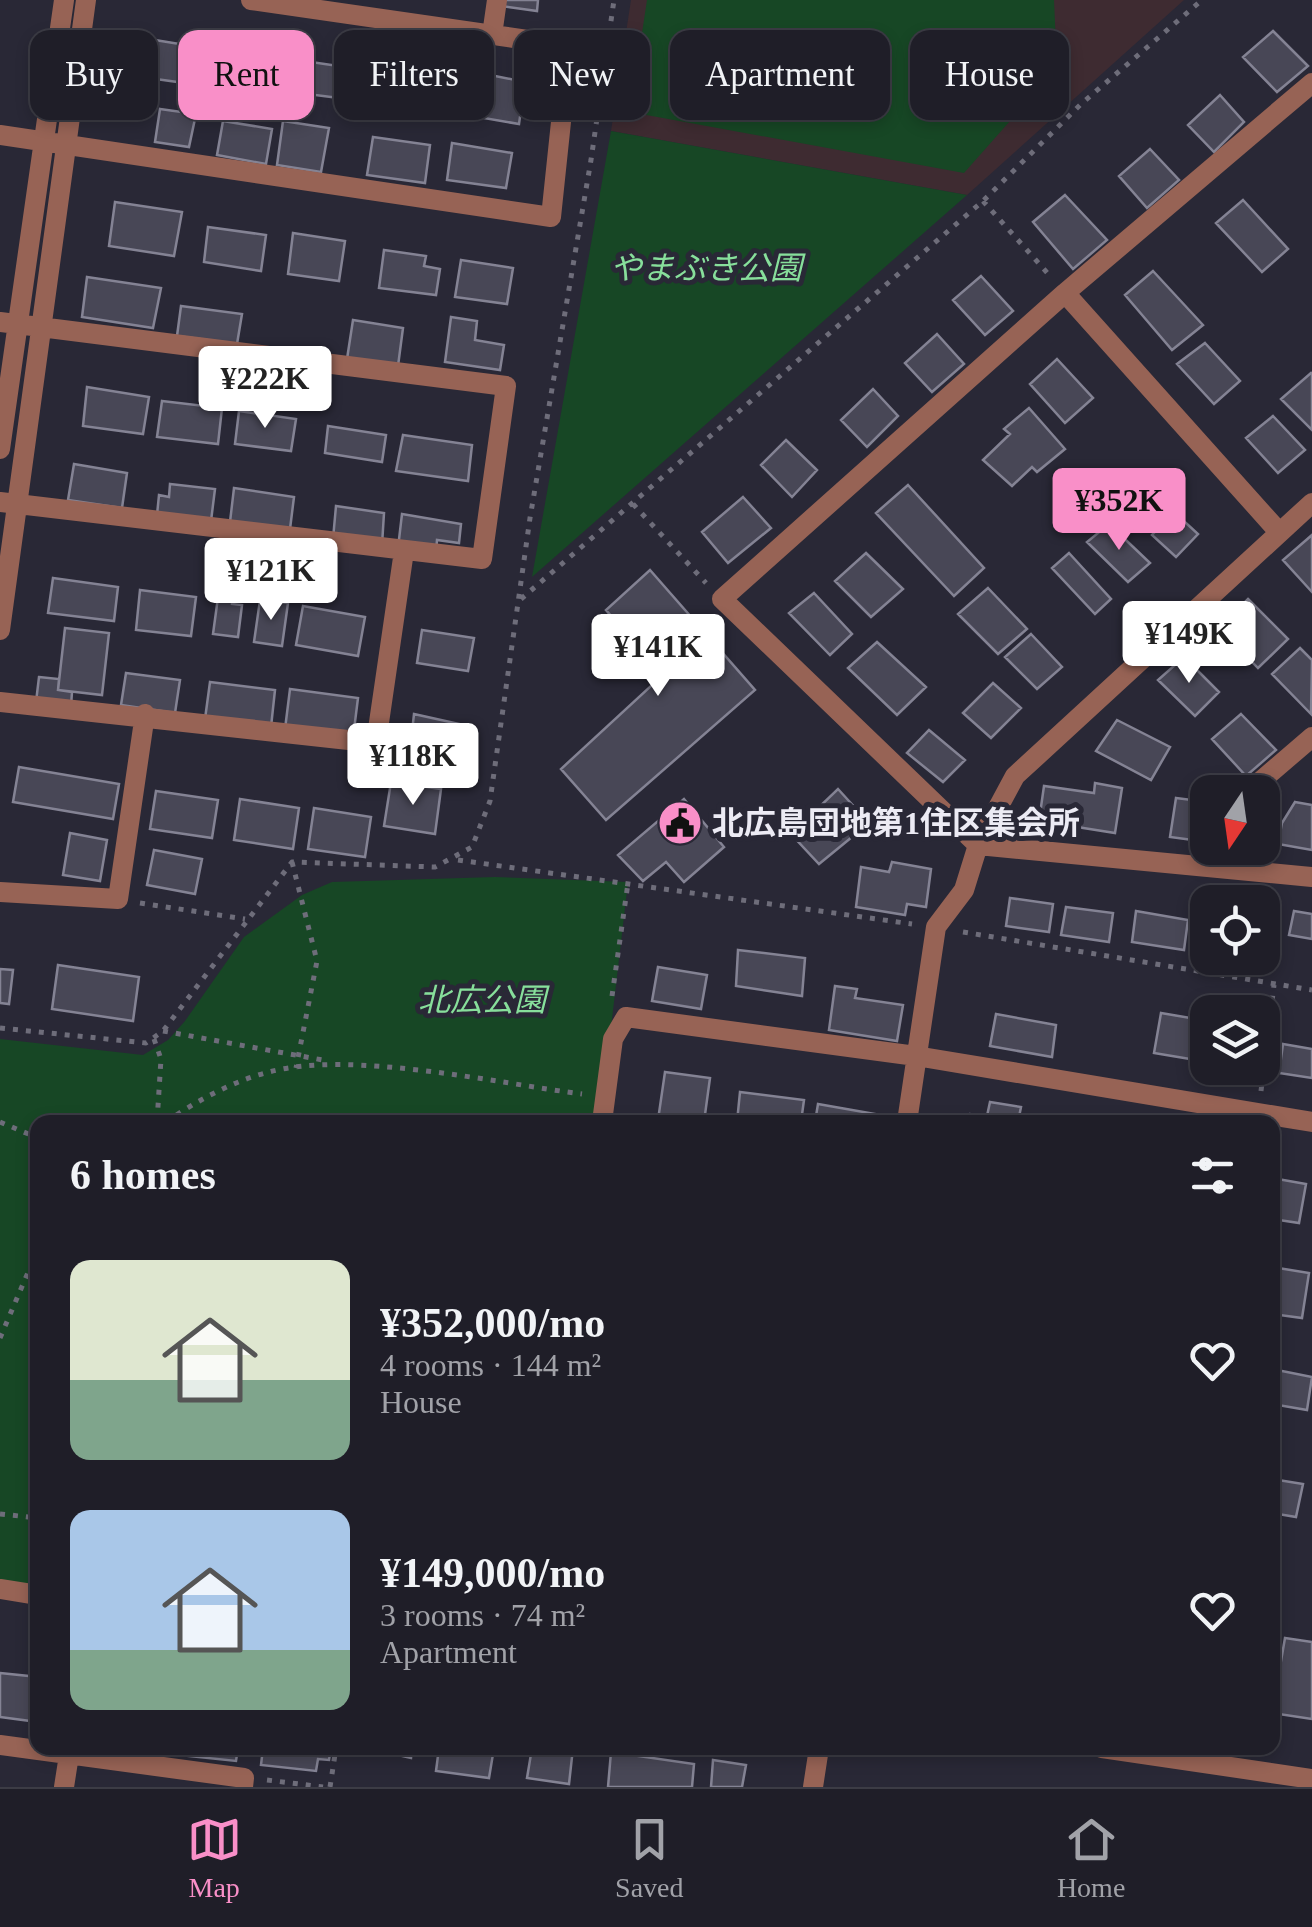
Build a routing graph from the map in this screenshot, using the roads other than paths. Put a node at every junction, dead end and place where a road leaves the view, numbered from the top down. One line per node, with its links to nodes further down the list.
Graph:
1 (64, 0): 10 (street)
2 (86, 0): 11 (street)
3 (251, 0): 5 (street)
4 (497, 0): 6 (street)
5 (458, 30)
6 (493, 30)
7 (494, 35): 11 (street)
8 (1312, 83): 12 (street)
9 (0, 135): 10 (street)
10 (43, 142): 11 (street); 13 (street)
11 (66, 145): 14 (street)
12 (1066, 293): 18 (street); 25 (street)
13 (9, 323): 14 (street); 15 (street)
14 (41, 327): 16 (street); 19 (street)
15 (0, 449)
16 (8, 503): 19 (street); 20 (street)
17 (1312, 503): 18 (street)
18 (1279, 532): 25 (street)
19 (404, 552): 22 (street)
20 (0, 630)
21 (0, 702): 22 (street)
22 (145, 714): 29 (street)
23 (1312, 736): 24 (street)
24 (1267, 775)
25 (978, 845): 26 (street); 30 (street)
26 (1190, 855)
27 (1259, 865): 28 (street)
28 (1312, 877)
29 (0, 892)
30 (916, 1056): 31 (street); 32 (street); 33 (street)
31 (603, 1115)
32 (908, 1115)
33 (1211, 1115)
34 (1237, 1115): 35 (street)
35 (1265, 1115)
36 (1280, 1117): 37 (street)
37 (1312, 1122)
38 (0, 1590): 39 (street)
39 (30, 1594)
40 (0, 1744): 41 (street)
41 (30, 1749)
42 (69, 1755): 46 (street); 47 (street)
43 (818, 1755): 48 (street)
44 (1149, 1755): 45 (street)
45 (1312, 1779)
46 (244, 1782)
47 (64, 1787)
48 (813, 1787)

